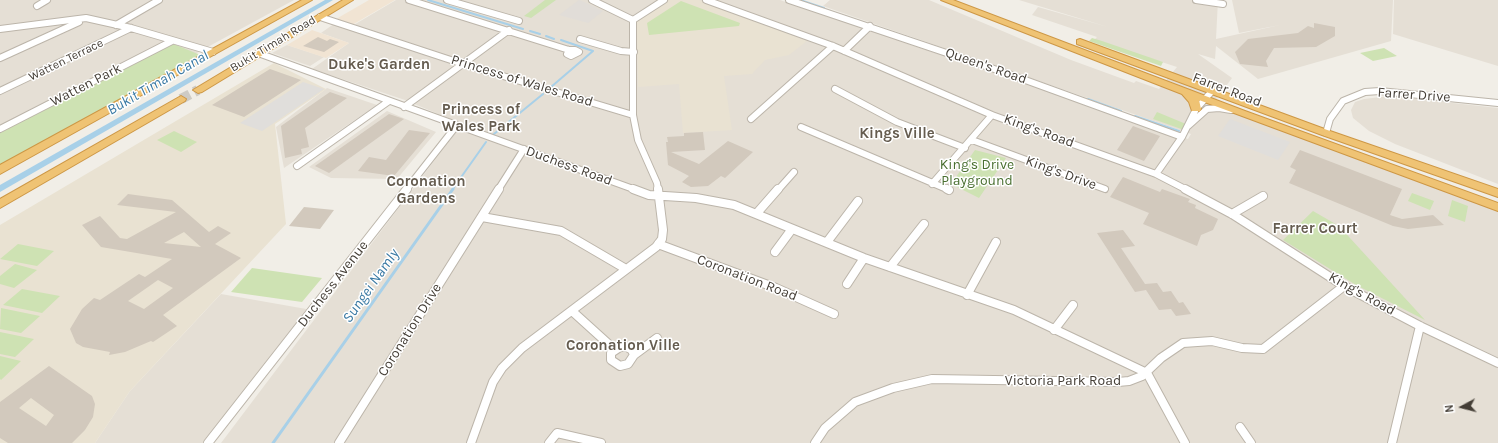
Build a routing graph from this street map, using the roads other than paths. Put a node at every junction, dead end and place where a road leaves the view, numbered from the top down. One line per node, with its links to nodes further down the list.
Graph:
1 (47, 0): 15 (street)
2 (159, 0): 21 (street)
3 (308, 0): 32 (highway)
4 (349, 0): 16 (highway, Bukit Timah Road)
5 (409, 0): 25 (street)
6 (447, 0): 19 (street)
7 (592, 0): 18 (street)
8 (664, 0): 18 (street)
9 (706, 0): 29 (street, King's Road)
10 (789, 0): 22 (street, Queen's Road)
11 (945, 0): 37 (highway, Farrer Road)
12 (967, 0): 40 (highway, Farrer Road)
13 (1196, 0): 14 (street)
14 (1223, 4)
15 (37, 6)
16 (320, 17): 34 (highway, Bukit Timah Road); 36 (street, Princess of Wales Road)
17 (86, 18): 20 (street); 21 (street); 26 (street)
18 (633, 20): 33 (street)
19 (519, 21)
20 (60, 22): 24 (street); 26 (street)
21 (116, 25): 23 (street)
22 (870, 26): 31 (street); 57 (street, Queen's Road)
23 (131, 28): 28 (street); 41 (street, Watten Terrace)
24 (0, 29)
25 (509, 30): 30 (street); 36 (street)
26 (52, 35): 35 (street)
27 (580, 39): 33 (street)
28 (172, 41): 32 (street); 55 (street, Watten Park)
29 (833, 46): 31 (street, King's Road); 51 (street)
30 (569, 50)
31 (844, 51): 50 (street, King's Road)
32 (213, 52): 62 (highway)
33 (634, 52): 49 (street)
34 (258, 53): 38 (highway, Bukit Timah Road); 44 (street, Duchess Road)
35 (0, 58)
36 (464, 64): 46 (street); 49 (street, Princess of Wales Road)
37 (1182, 89): 42 (highway, Farrer Road); 47 (highway)
38 (198, 90)
39 (834, 90): 59 (street)
40 (1213, 90): 42 (street); 56 (highway, Farrer Road)
41 (0, 91)
42 (1206, 98): 47 (street); 48 (highway, Farrer Road)
43 (181, 100): 72 (highway)
44 (389, 101): 46 (street, Duchess Road); 61 (street)
45 (1498, 103): 56 (street, Farrer Drive)
46 (404, 106): 52 (street, Duchess Road)
47 (1196, 109): 53 (street)
48 (1241, 112): 53 (street); 73 (highway, Farrer Road)
49 (633, 115): 69 (street)
50 (992, 115): 58 (street); 64 (street, King's Road)
51 (750, 118)
52 (457, 125): 60 (street, Duchess Road); 100 (street, Duchess Avenue)
53 (1188, 126): 57 (street)
54 (801, 127): 65 (street)
55 (0, 129)
56 (1326, 132): 68 (highway, Farrer Road)
57 (1182, 137): 64 (street)
58 (972, 140): 59 (street); 66 (street, King's Drive)
59 (965, 148): 65 (street)
60 (524, 149): 69 (street, Duchess Road); 76 (street, Coronation Drive)
61 (298, 166)
62 (0, 170)
63 (794, 172): 74 (street)
64 (1156, 174): 75 (street, King's Road)
65 (932, 184): 67 (street)
66 (1105, 189)
67 (949, 190)
68 (1498, 193)
69 (660, 196): 74 (street, Duchess Road); 81 (street)
70 (1263, 196): 75 (street)
71 (858, 201): 79 (street)
72 (0, 204)
73 (1498, 207)
74 (757, 213): 78 (street, Duchess Road)
75 (1232, 214): 87 (street, King's Road)
76 (482, 217): 85 (street); 101 (street, Coronation Drive)
77 (924, 224): 84 (street)
78 (792, 229): 79 (street, Duchess Road); 82 (street)
79 (828, 242): 83 (street, Duchess Road)
80 (996, 242): 88 (street)
81 (658, 244): 85 (street); 91 (street, Coronation Road)
82 (775, 252)
83 (864, 258): 84 (street, Duchess Road); 86 (street)
84 (890, 267): 88 (street, Duchess Road)
85 (626, 269): 90 (street)
86 (847, 284)
87 (1344, 286): 92 (street, King's Road); 98 (street, Victoria Park Road)
88 (967, 295): 93 (street, Duchess Road)
89 (1073, 304): 93 (street)
90 (572, 311): 95 (street); 102 (street)
91 (834, 314)
92 (1420, 326): 97 (street, King's Road); 108 (street)
93 (1054, 330): 98 (street, Duchess Road)
94 (657, 338): 96 (street)
95 (614, 350): 96 (street); 96 (street)
96 (634, 355)
97 (1498, 363)
98 (1147, 373): 105 (street, Victoria Park Road); 106 (street)
99 (1240, 427): 107 (street)
100 (208, 443)
101 (339, 443)
102 (470, 443)
103 (549, 443): 104 (street)
104 (601, 443)
105 (815, 443)
106 (1185, 443)
107 (1250, 443)
108 (1392, 443)

